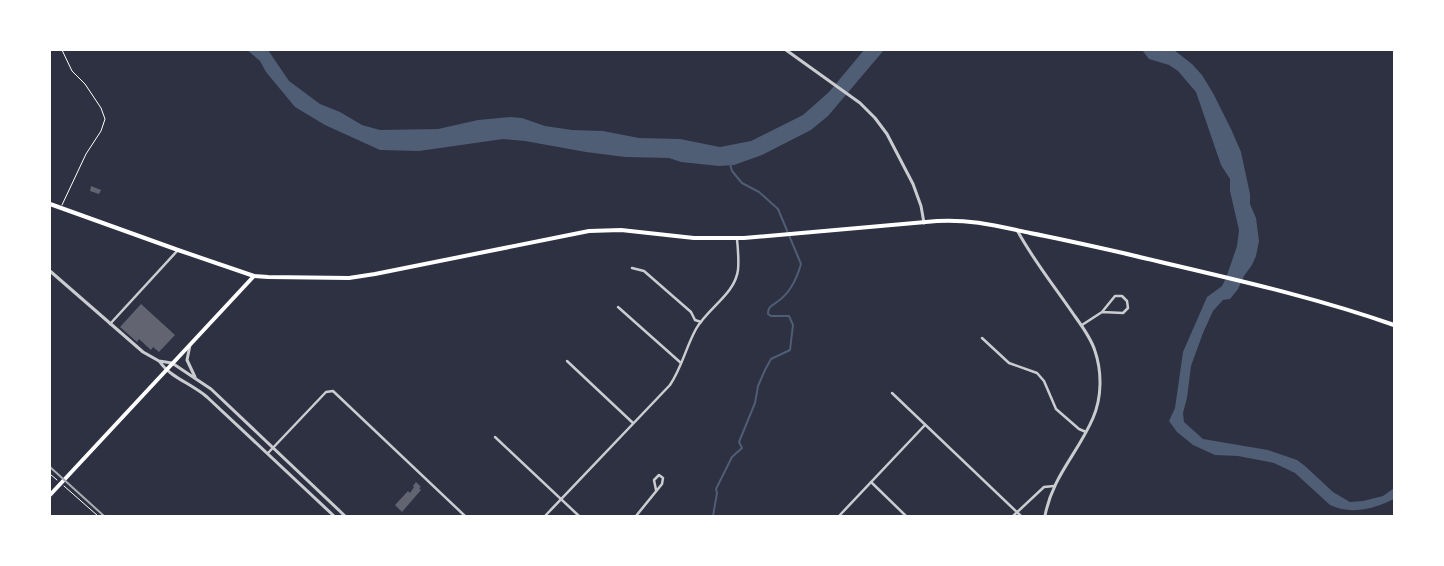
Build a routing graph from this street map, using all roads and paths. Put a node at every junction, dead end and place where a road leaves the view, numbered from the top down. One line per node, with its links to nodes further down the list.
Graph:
1 (62, 50): 4 (path)
2 (786, 50): 5 (street)
3 (50, 204): 4 (main road)
4 (61, 208): 8 (main road)
5 (924, 223): 6 (main road); 7 (main road)
6 (1016, 230): 16 (street); 17 (main road)
7 (737, 238): 11 (main road); 14 (street)
8 (178, 250): 11 (main road); 15 (street)
9 (632, 268): 14 (street)
10 (50, 271): 15 (street)
11 (254, 276): 19 (main road)
12 (618, 307): 23 (street)
13 (1102, 312): 13 (street); 16 (street)
14 (700, 322): 23 (street)
15 (110, 324): 20 (street)
16 (1082, 325): 31 (street)
17 (1394, 325)
18 (982, 338): 31 (street)
19 (190, 344): 22 (main road); 25 (street)
20 (159, 361): 22 (street); 24 (street)
21 (567, 361): 28 (street)
22 (172, 363): 24 (main road); 25 (street)
23 (681, 363): 28 (street)
24 (165, 370): 30 (street); 37 (main road)
25 (196, 379): 27 (street)
26 (892, 393): 29 (street)
27 (246, 422): 30 (street); 33 (street)
28 (633, 423): 41 (street)
29 (925, 425): 36 (street); 44 (street)
30 (241, 428): 34 (street)
31 (1086, 432): 38 (street)
32 (495, 437): 41 (street)
33 (273, 448): 34 (street); 42 (street); 48 (street)
34 (268, 454): 43 (street)
35 (50, 474): 37 (path)
36 (871, 482): 52 (street); 53 (street)
37 (61, 483): 40 (main road); 45 (path)
38 (1054, 486): 44 (street); 56 (street)
39 (656, 490): 39 (street); 51 (street)
40 (50, 495)
41 (561, 499): 49 (street); 50 (street)
42 (328, 500): 43 (street); 47 (street)
43 (323, 505): 46 (street)
44 (1017, 512): 54 (street); 55 (street)
45 (98, 516)
46 (334, 516)
47 (345, 516)
48 (465, 516)
49 (545, 516)
50 (578, 516)
51 (636, 516)
52 (839, 516)
53 (906, 516)
54 (1013, 516)
55 (1021, 516)
56 (1045, 516)

